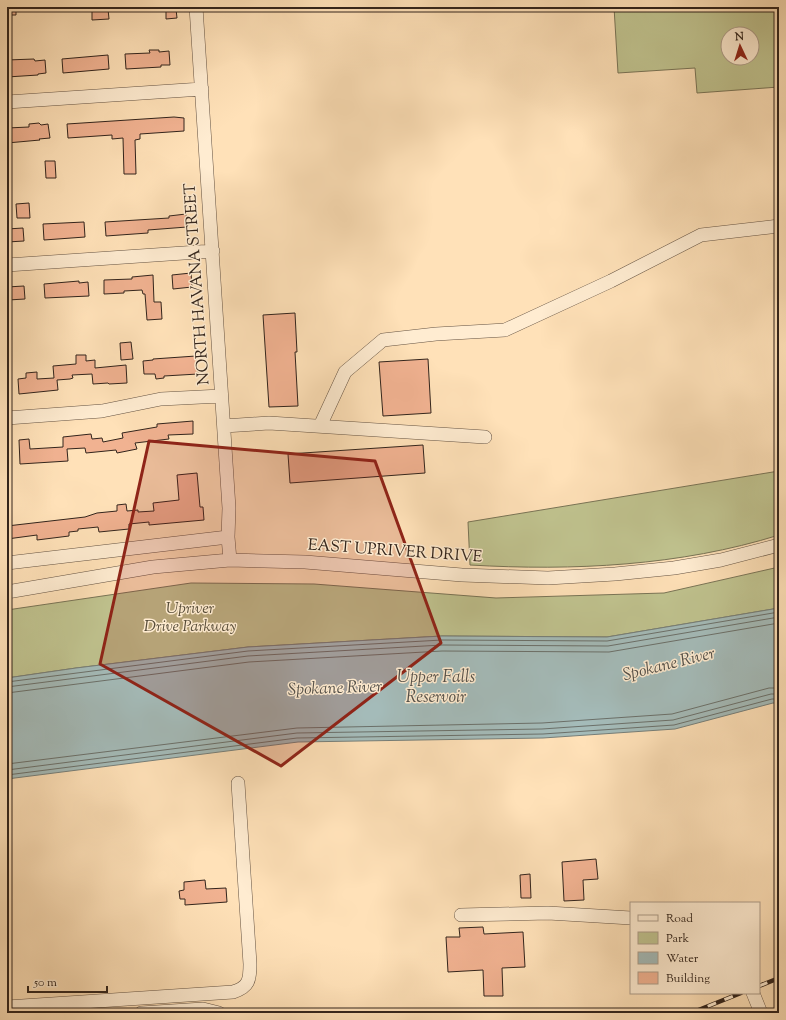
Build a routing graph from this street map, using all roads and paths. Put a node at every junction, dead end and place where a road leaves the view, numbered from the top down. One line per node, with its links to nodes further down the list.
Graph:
1 (196, 7): 2 (street, NORTH HAVANA STREET)
2 (202, 89): 3 (street); 5 (street, NORTH HAVANA STREET)
3 (7, 102)
4 (779, 226): 10 (street)
5 (213, 251): 6 (street); 7 (street, NORTH HAVANA STREET)
6 (7, 265)
7 (221, 396): 8 (street); 9 (street, NORTH HAVANA STREET)
8 (7, 418)
9 (224, 426): 10 (street); 12 (street, NORTH HAVANA STREET)
10 (320, 426): 11 (street)
11 (485, 438)
12 (228, 537): 14 (street, NORTH HAVANA STREET); 15 (street)
13 (779, 545): 14 (street, EAST UPRIVER DRIVE)
14 (230, 560): 16 (street, EAST UPRIVER DRIVE)
15 (7, 563)
16 (7, 592)
17 (238, 783): 21 (street)
18 (461, 915): 19 (street)
19 (630, 918)
20 (753, 994): 24 (street)
21 (7, 1007)
22 (141, 1013): 23 (street)
23 (219, 1013)
24 (761, 1013)

